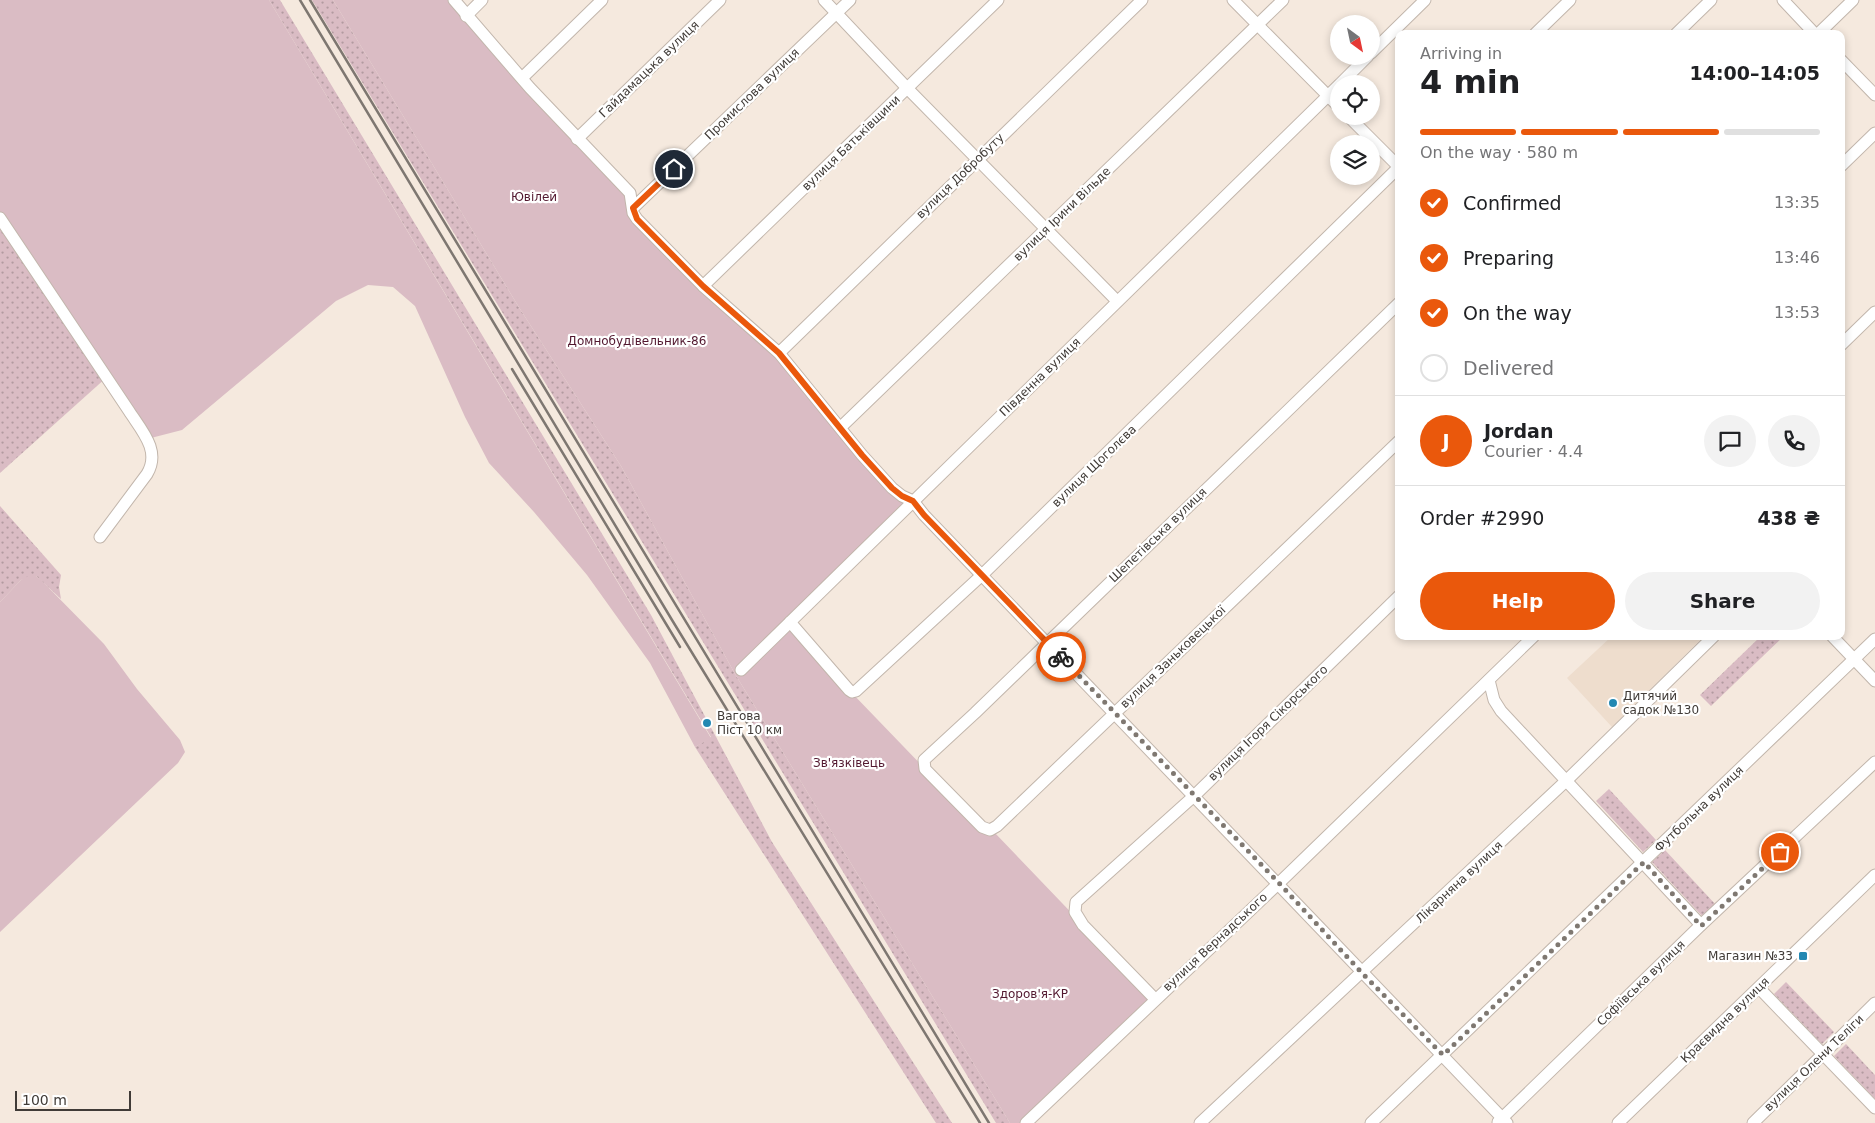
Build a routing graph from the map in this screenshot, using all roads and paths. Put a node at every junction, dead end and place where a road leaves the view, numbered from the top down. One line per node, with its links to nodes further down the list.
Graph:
1 (454, 0): 17 (street)
2 (482, 0): 17 (street)
3 (602, 0): 27 (street)
4 (720, 0): 35 (street, Гайдамацька вулиця)
5 (824, 0): 16 (street)
6 (850, 0): 16 (street, Промислова вулиця)
7 (998, 0): 28 (street, вулиця Батьківщини)
8 (1142, 0): 36 (street, вулиця Добробуту)
9 (1233, 0): 18 (street)
10 (1282, 0): 18 (street, вулиця Ірини Вільде)
11 (1425, 0): 23 (street)
12 (1570, 0): 19 (street)
13 (1711, 0): 20 (street)
14 (1783, 0): 21 (street)
15 (1853, 0): 22 (street)
16 (836, 13): 28 (street); 40 (street, Промислова вулиця)
17 (466, 16): 27 (street)
18 (1257, 25): 31 (street); 42 (street, вулиця Ірини Вільде)
19 (1539, 30)
20 (1680, 30)
21 (1813, 30)
22 (1821, 30)
23 (1380, 44)
24 (1845, 64): 30 (street)
25 (1359, 65): 26 (street, Південна вулиця)
26 (1348, 75)
27 (522, 78): 35 (street)
28 (907, 88): 36 (street); 43 (street, вулиця Батьківщини)
29 (1330, 93): 31 (street, Південна вулиця)
30 (1875, 95)
31 (1327, 96): 32 (street); 44 (street, Південна вулиця)
32 (1330, 99)
33 (1357, 125): 38 (street)
34 (1875, 133): 37 (street)
35 (577, 139): 40 (street)
36 (978, 160): 42 (street); 48 (street, вулиця Добробуту)
37 (1845, 162)
38 (1395, 163)
39 (1395, 171): 53 (street, вулиця Щоголєва)
40 (633, 208): 43 (street)
41 (0, 218): 52 (street)
42 (1046, 229): 44 (street); 49 (street, вулиця Ірини Вільде)
43 (703, 286): 48 (street)
44 (1117, 302): 51 (street, Південна вулиця)
45 (1395, 307): 60 (street, Шепетівська вулиця)
46 (1875, 312): 47 (street)
47 (1845, 340)
48 (779, 353): 49 (street)
49 (841, 427): 51 (street)
50 (1395, 445): 65 (street, вулиця Заньковецької)
51 (913, 501): 53 (street); 55 (street, Південна вулиця)
52 (100, 537)
53 (982, 576): 55 (street, вулиця Щоголєва); 60 (street)
54 (1395, 600): 69 (street, вулиця Ігоря Сікорського)
55 (790, 622): 62 (street, Південна вулиця)
56 (1530, 640): 63 (street, вулиця Вернадського)
57 (1710, 640): 68 (street, Лікарняна вулиця)
58 (1836, 640): 61 (street)
59 (1875, 640): 61 (street, Футбольна вулиця)
60 (1047, 642): 65 (street); 67 (street, Шепетівська вулиця)
61 (1854, 660): 64 (street); 70 (street, Футбольна вулиця)
62 (741, 670)
63 (1489, 680): 68 (street); 72 (street, вулиця Вернадського)
64 (1875, 681)
65 (1114, 714): 67 (street, вулиця Заньковецької); 69 (street)
66 (1875, 762): 73 (street, Софіївська вулиця)
67 (925, 770)
68 (1567, 780): 70 (street); 74 (street, Лікарняна вулиця)
69 (1194, 796): 72 (street); 76 (street, вулиця Ігоря Сікорського)
70 (1644, 862): 73 (street); 79 (street, Футбольна вулиця)
71 (1875, 876): 75 (street, Краєвидна вулиця)
72 (1279, 883): 74 (street); 76 (street, вулиця Вернадського)
73 (1701, 926): 81 (street, Софіївська вулиця)
74 (1362, 973): 79 (street); 83 (street, Лікарняна вулиця)
75 (1759, 988): 78 (street); 85 (street, Краєвидна вулиця)
76 (1155, 999): 82 (street, вулиця Вернадського)
77 (1875, 1003): 78 (street, вулиця Олени Теліги)
78 (1823, 1054): 80 (street); 86 (street, вулиця Олени Теліги)
79 (1443, 1055): 81 (street); 84 (street, Футбольна вулиця)
80 (1875, 1108)
81 (1502, 1121)
82 (1026, 1123)
83 (1200, 1123)
84 (1371, 1123)
85 (1618, 1123)
86 (1753, 1123)

